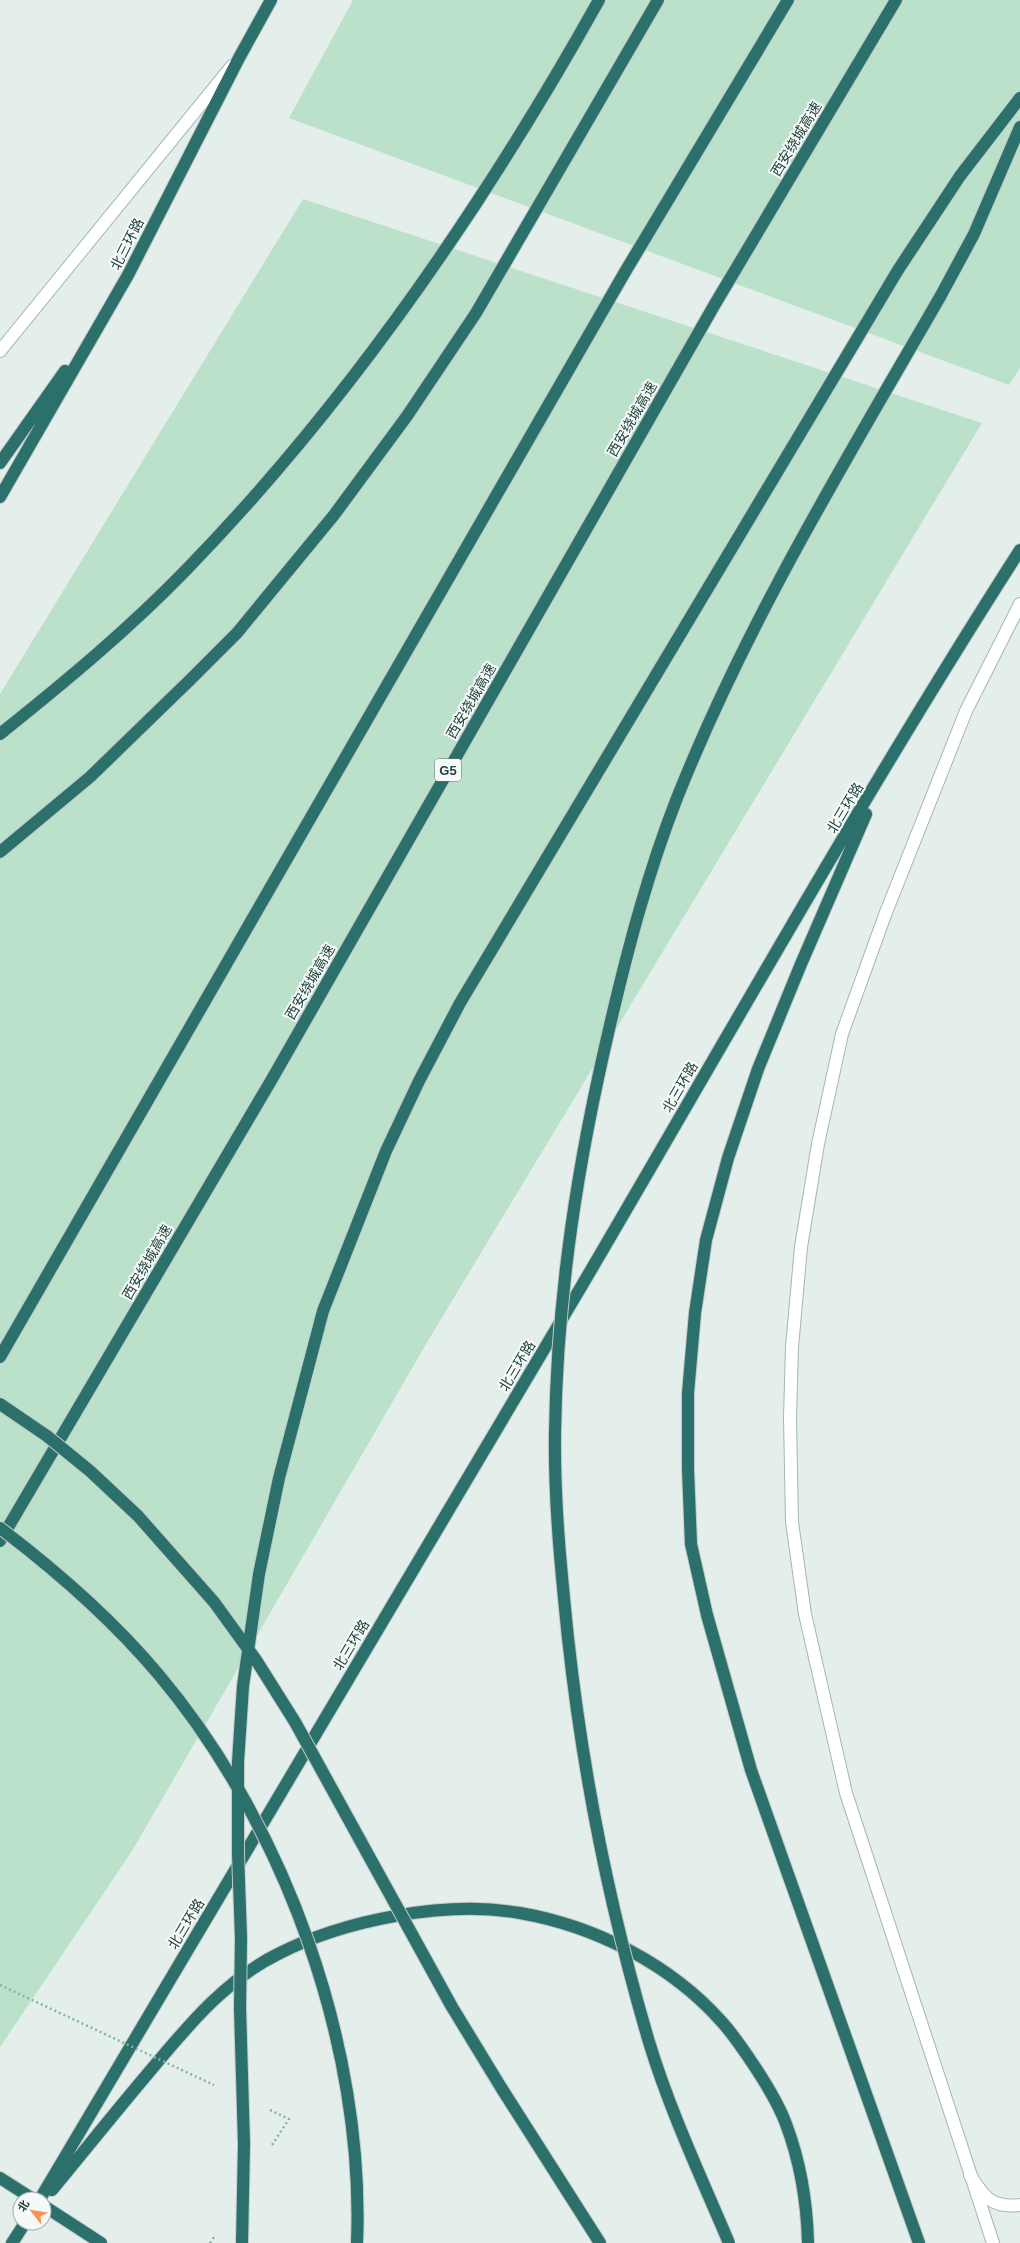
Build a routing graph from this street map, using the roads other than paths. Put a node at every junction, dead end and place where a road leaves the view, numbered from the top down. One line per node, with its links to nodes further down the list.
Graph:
1 (271, 0): 6 (highway, 北三环路)
2 (599, 0): 15 (highway)
3 (658, 0): 17 (highway)
4 (788, 0): 18 (highway)
5 (896, 0): 21 (highway, 西安绕城高速 / G5)
6 (239, 58): 9 (highway, 北三环路); 10 (street)
7 (1020, 98): 32 (highway, bridge)
8 (1020, 127): 35 (highway, bridge)
9 (128, 274): 11 (highway); 12 (highway, 北三环路)
10 (0, 351)
11 (0, 463)
12 (0, 497)
13 (1020, 550): 16 (highway, 北三环路)
14 (1020, 604): 22 (street)
15 (0, 734)
16 (891, 760): 25 (highway, 北三环路); 37 (highway)
17 (0, 852)
18 (0, 1357)
19 (0, 1404): 34 (highway, bridge)
20 (0, 1528): 33 (highway, bridge)
21 (0, 1541)
22 (970, 2175): 27 (street); 38 (street)
23 (0, 2178): 24 (highway)
24 (20, 2191)
25 (45, 2191)
26 (51, 2191): 36 (highway)
27 (1020, 2205)
28 (52, 2211): 31 (highway)
29 (20, 2231): 30 (highway)
30 (12, 2243)
31 (101, 2243)
32 (242, 2243)
33 (356, 2243)
34 (600, 2243)
35 (729, 2243)
36 (808, 2243)
37 (919, 2243)
38 (993, 2243)

